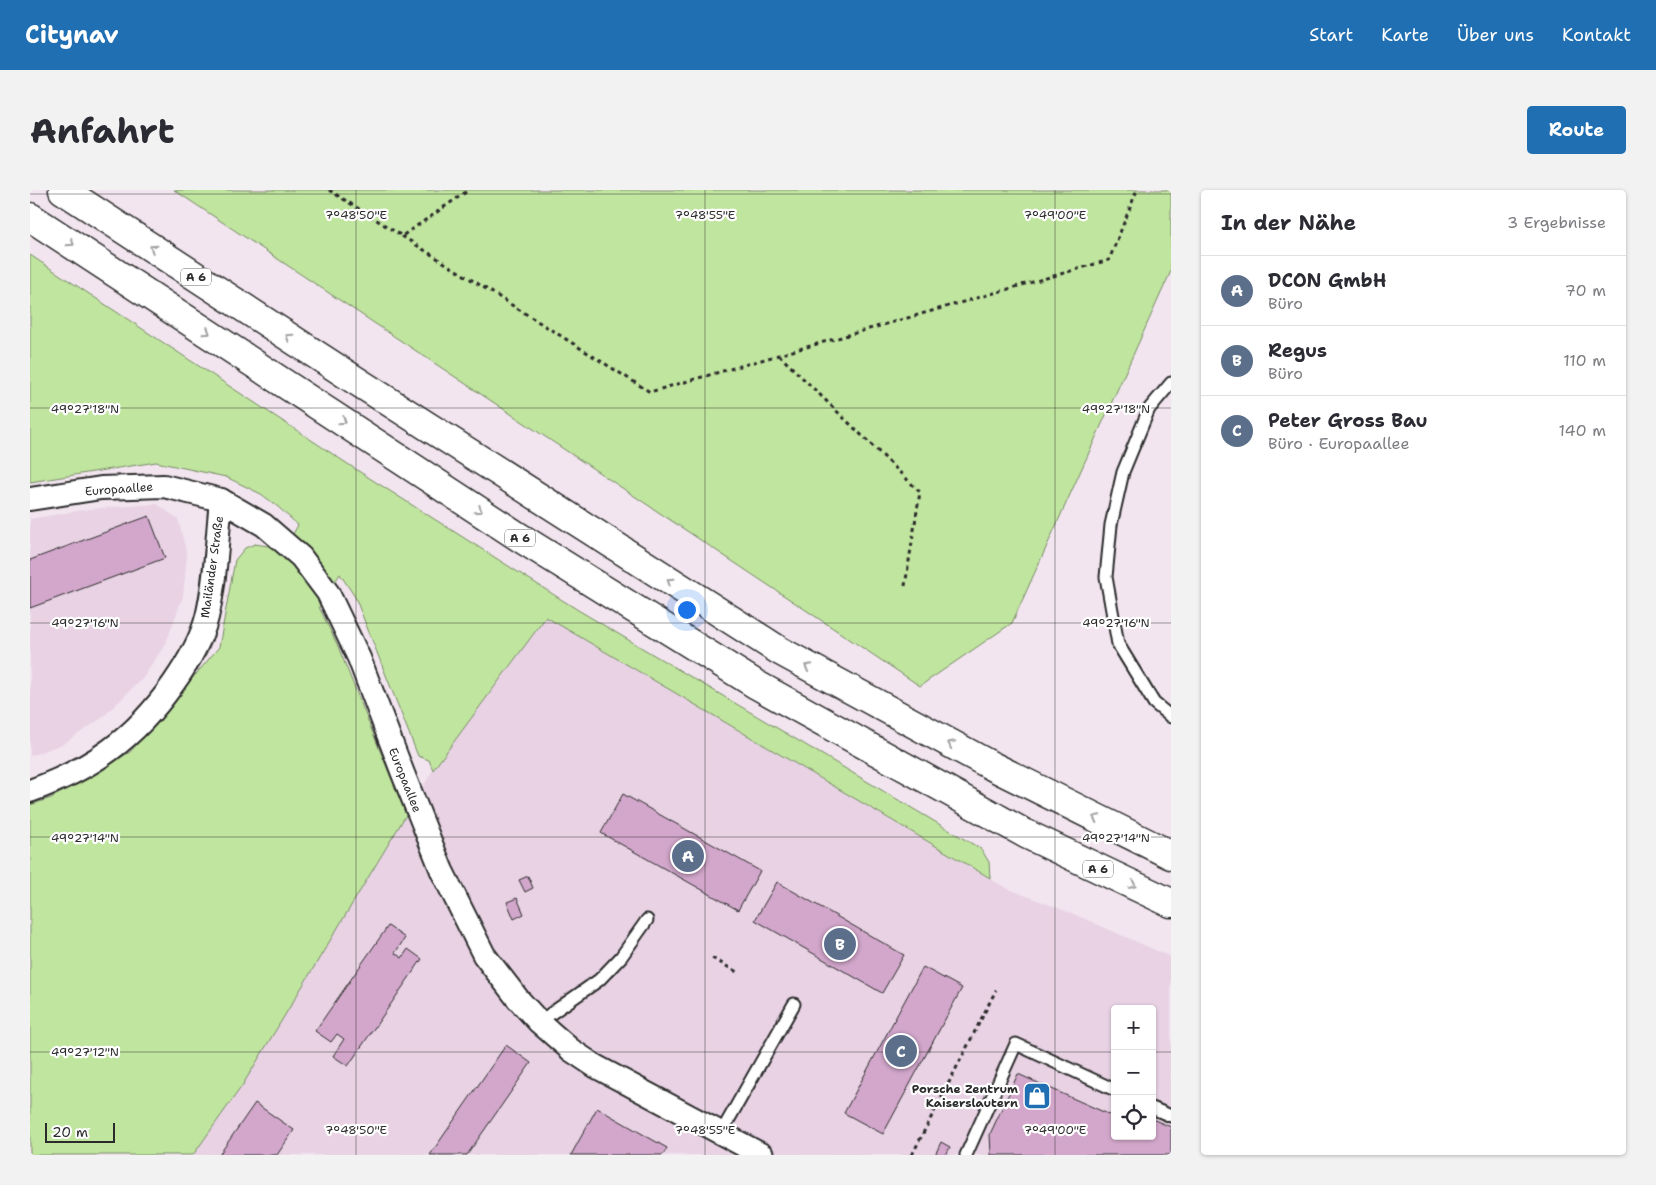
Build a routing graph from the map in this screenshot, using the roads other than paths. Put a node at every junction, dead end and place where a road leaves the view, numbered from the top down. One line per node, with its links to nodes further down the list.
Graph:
1 (63, 190): 8 (highway, A 6, one-way to 1)
2 (30, 217): 9 (highway, A 6, one-way to 9)
3 (1171, 383): 6 (lane)
4 (30, 499): 5 (street, Europaallee)
5 (221, 500): 7 (street, Mailänder Straße); 12 (street, Europaallee)
6 (1171, 717)
7 (30, 791)
8 (1171, 855)
9 (1171, 903)
10 (647, 920): 12 (lane)
11 (794, 1004): 16 (lane)
12 (539, 1022): 16 (street, Europaallee)
13 (1111, 1088): 18 (lane)
14 (1156, 1110): 15 (lane)
15 (1171, 1116)
16 (721, 1133): 17 (street, Europaallee)
17 (762, 1155)
18 (966, 1155)

